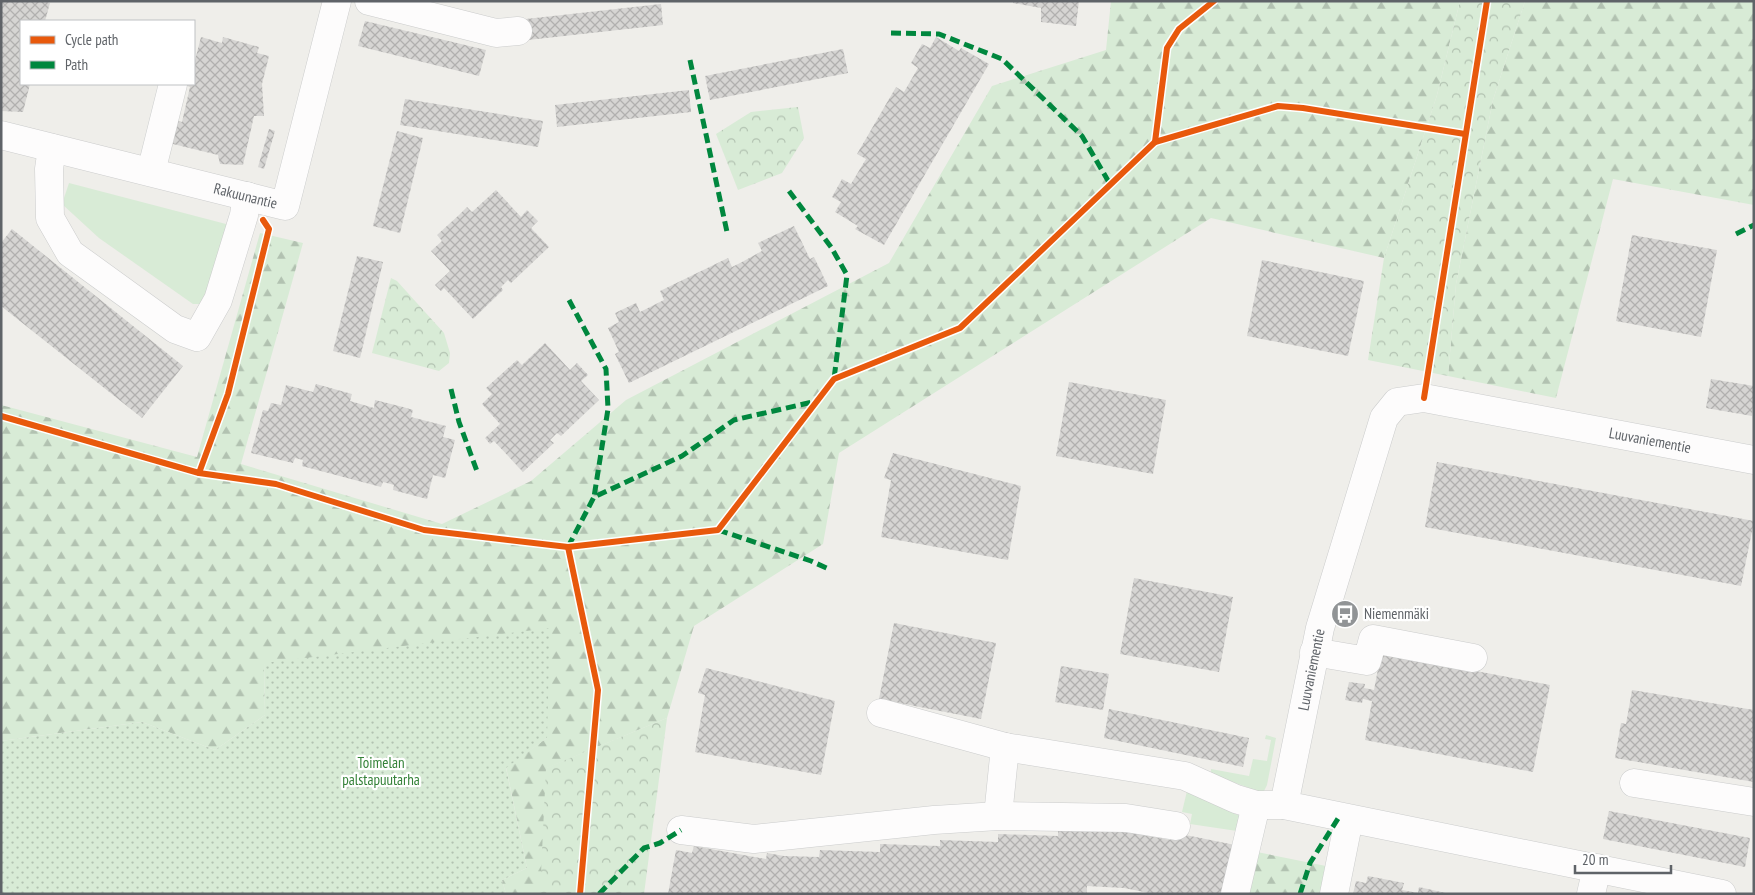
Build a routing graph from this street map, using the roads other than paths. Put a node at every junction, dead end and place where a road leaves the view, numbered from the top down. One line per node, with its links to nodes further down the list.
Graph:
1 (337, 1): 8 (street, Rakuunantie)
2 (368, 1): 3 (street)
3 (518, 31)
4 (173, 85): 7 (street)
5 (1, 135): 6 (street, Rakuunantie)
6 (52, 148): 7 (street, Rakuunantie); 8 (street)
7 (151, 172): 8 (street, Rakuunantie)
8 (247, 196)
9 (1754, 460): 10 (street, Luuvaniementie)
10 (1314, 652): 11 (street); 17 (street, Luuvaniementie)
11 (1473, 658)
12 (881, 713): 13 (street)
13 (1005, 747): 16 (street); 18 (street)
14 (1634, 783): 15 (street)
15 (1754, 802)
16 (1256, 804): 17 (street); 23 (street)
17 (1284, 805): 19 (street)
18 (998, 816): 20 (street); 21 (street)
19 (1349, 819): 22 (street); 24 (street)
20 (1176, 826)
21 (681, 830)
22 (1594, 881): 25 (street)
23 (1235, 894)
24 (1334, 894)
25 (1722, 894)

